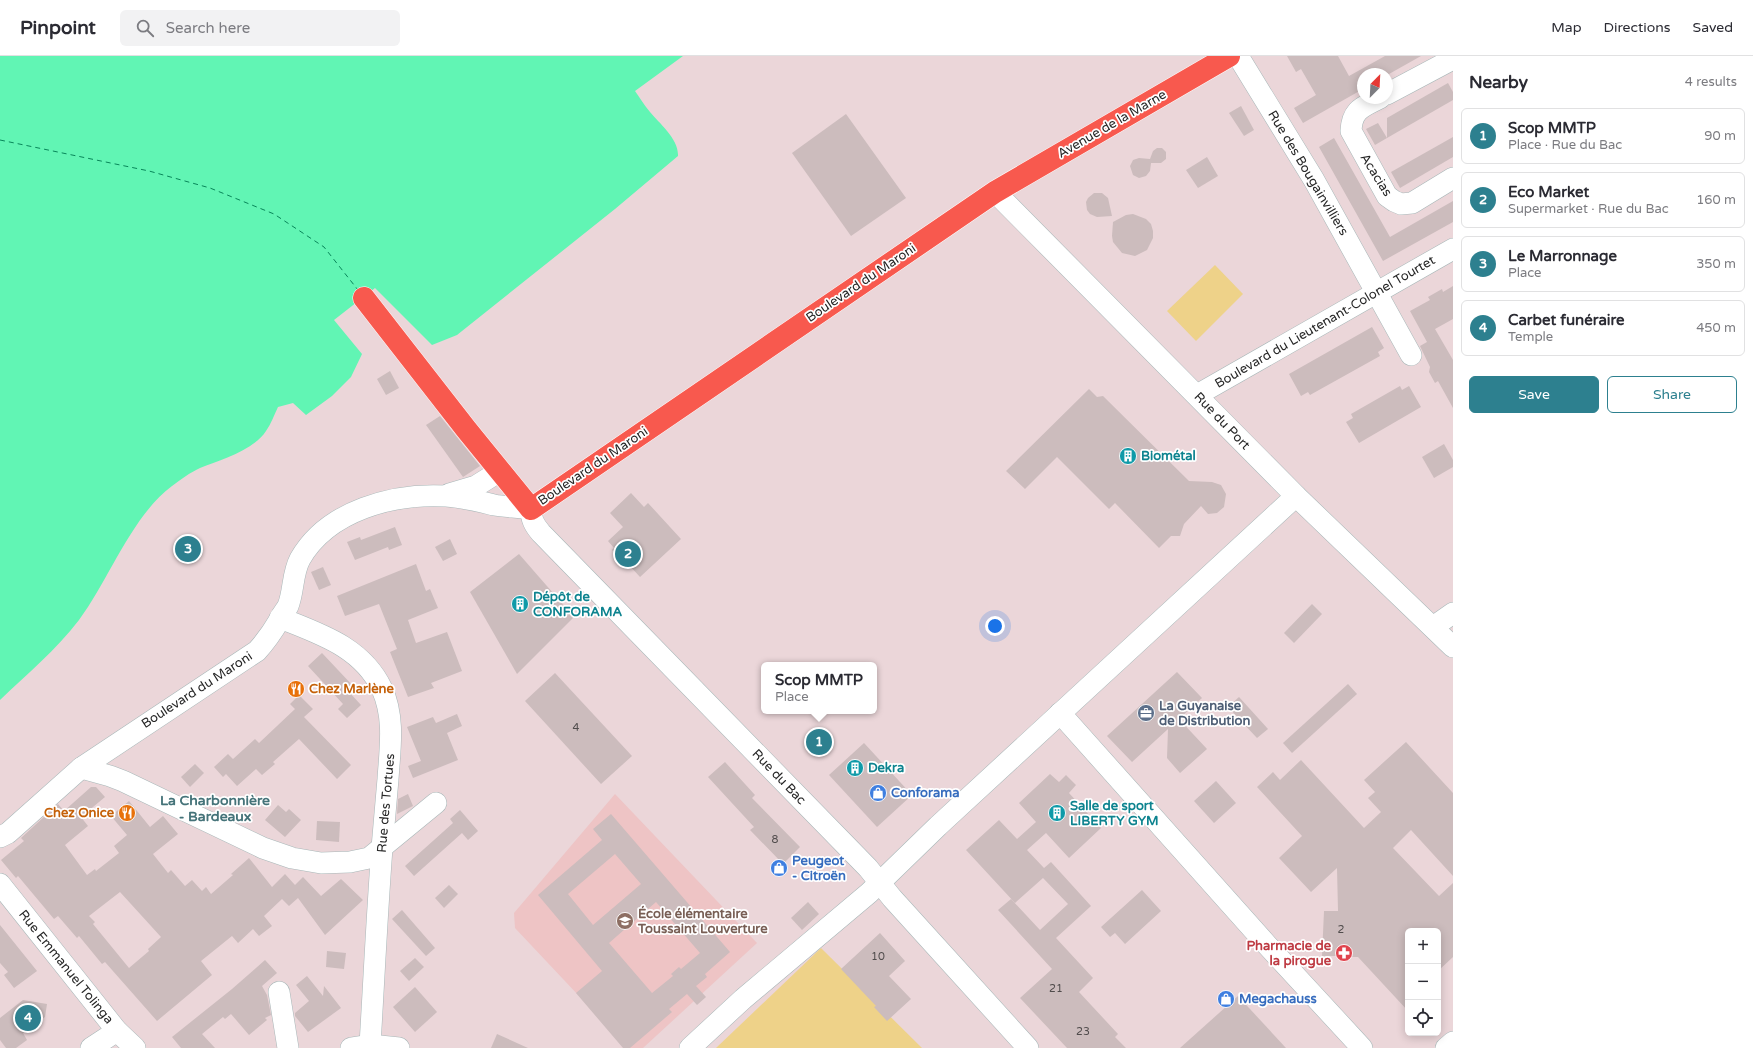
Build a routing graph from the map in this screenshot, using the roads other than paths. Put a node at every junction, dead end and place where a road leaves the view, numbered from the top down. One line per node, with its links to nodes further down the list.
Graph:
1 (1229, 56): 7 (main road, Avenue de la Marne)
2 (1238, 56): 9 (street, Rue des Bougainvilliers)
3 (1451, 60): 4 (street)
4 (1393, 91)
5 (1370, 104): 6 (street, Acacias)
6 (1453, 178)
7 (995, 192): 12 (street, Rue du Port); 16 (main road, Boulevard du Maroni)
8 (1453, 249): 9 (street, Boulevard du Lieutenant-Colonel Tourtet)
9 (1377, 292): 11 (street, Rue des Bougainvilliers); 12 (street, Boulevard du Lieutenant-Colonel Tourtet)
10 (364, 298): 13 (main road)
11 (1411, 355)
12 (1197, 395): 15 (street, Rue du Port)
13 (500, 472): 14 (street); 16 (main road)
14 (444, 496): 16 (street, Boulevard du Maroni); 18 (street, Boulevard du Maroni)
15 (1296, 496): 19 (street, Rue du Port); 21 (street)
16 (530, 509): 26 (street, Rue du Bac)
17 (1453, 613): 19 (street)
18 (280, 618): 22 (street, Boulevard du Maroni); 25 (street, Rue des Tortues)
19 (1433, 627): 20 (street, Rue du Port)
20 (1453, 647)
21 (1060, 713): 26 (street); 38 (street)
22 (81, 768): 24 (street, Boulevard du Maroni); 25 (street)
23 (436, 803): 25 (street)
24 (0, 837)
25 (382, 848): 31 (street, Rue des Tortues)
26 (879, 882): 36 (street); 37 (street, Rue du Bac)
27 (0, 884): 29 (street, Rue Emmanuel Tolinga)
28 (279, 992): 34 (street)
29 (117, 1031): 32 (street); 33 (street, Rue Emmanuel Tolinga)
30 (1453, 1042): 39 (street)
31 (361, 1047): 35 (street)
32 (91, 1048)
33 (135, 1048)
34 (288, 1048)
35 (399, 1048)
36 (690, 1048)
37 (1028, 1048)
38 (1362, 1048)
39 (1446, 1048)

